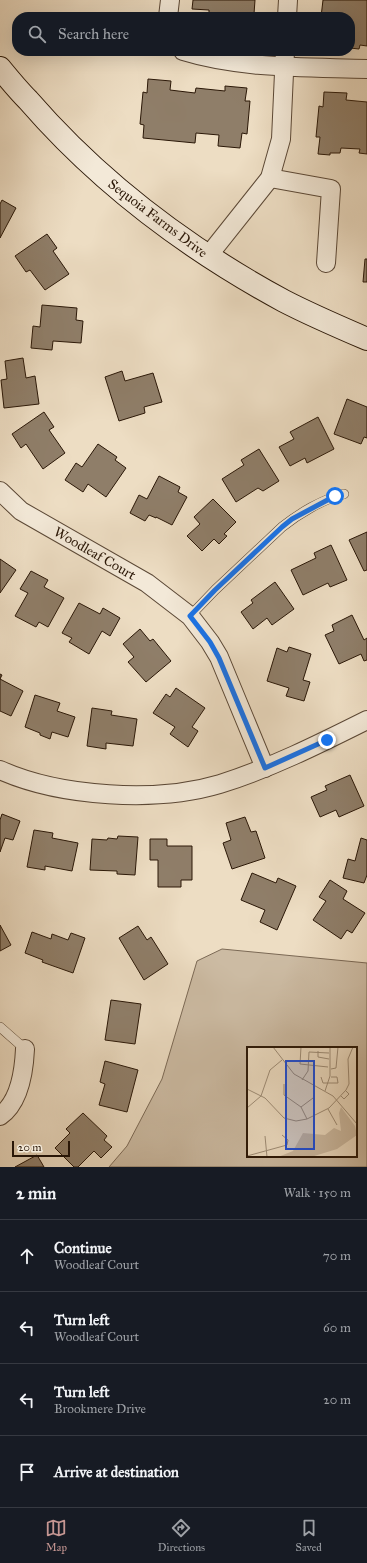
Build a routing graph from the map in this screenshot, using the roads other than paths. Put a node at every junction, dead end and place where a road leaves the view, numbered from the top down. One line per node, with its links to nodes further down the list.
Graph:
1 (170, 0): 3 (street)
2 (288, 0): 4 (street)
3 (169, 12)
4 (287, 12)
5 (200, 56): 6 (street)
6 (285, 59): 8 (street); 9 (street)
7 (0, 68): 10 (street, Sequoia Farms Drive)
8 (367, 70)
9 (270, 178): 10 (street); 11 (street)
10 (208, 256): 12 (street, Sequoia Farms Drive)
11 (326, 263)
12 (367, 338)
13 (0, 491): 15 (street, Woodleaf Court)
14 (344, 494): 15 (lane)
15 (190, 616): 17 (street, Woodleaf Court)
16 (367, 720): 17 (street)
17 (265, 768): 18 (street)
18 (0, 770)
19 (0, 1027): 20 (lane)
20 (25, 1049): 21 (street)
21 (0, 1116)

